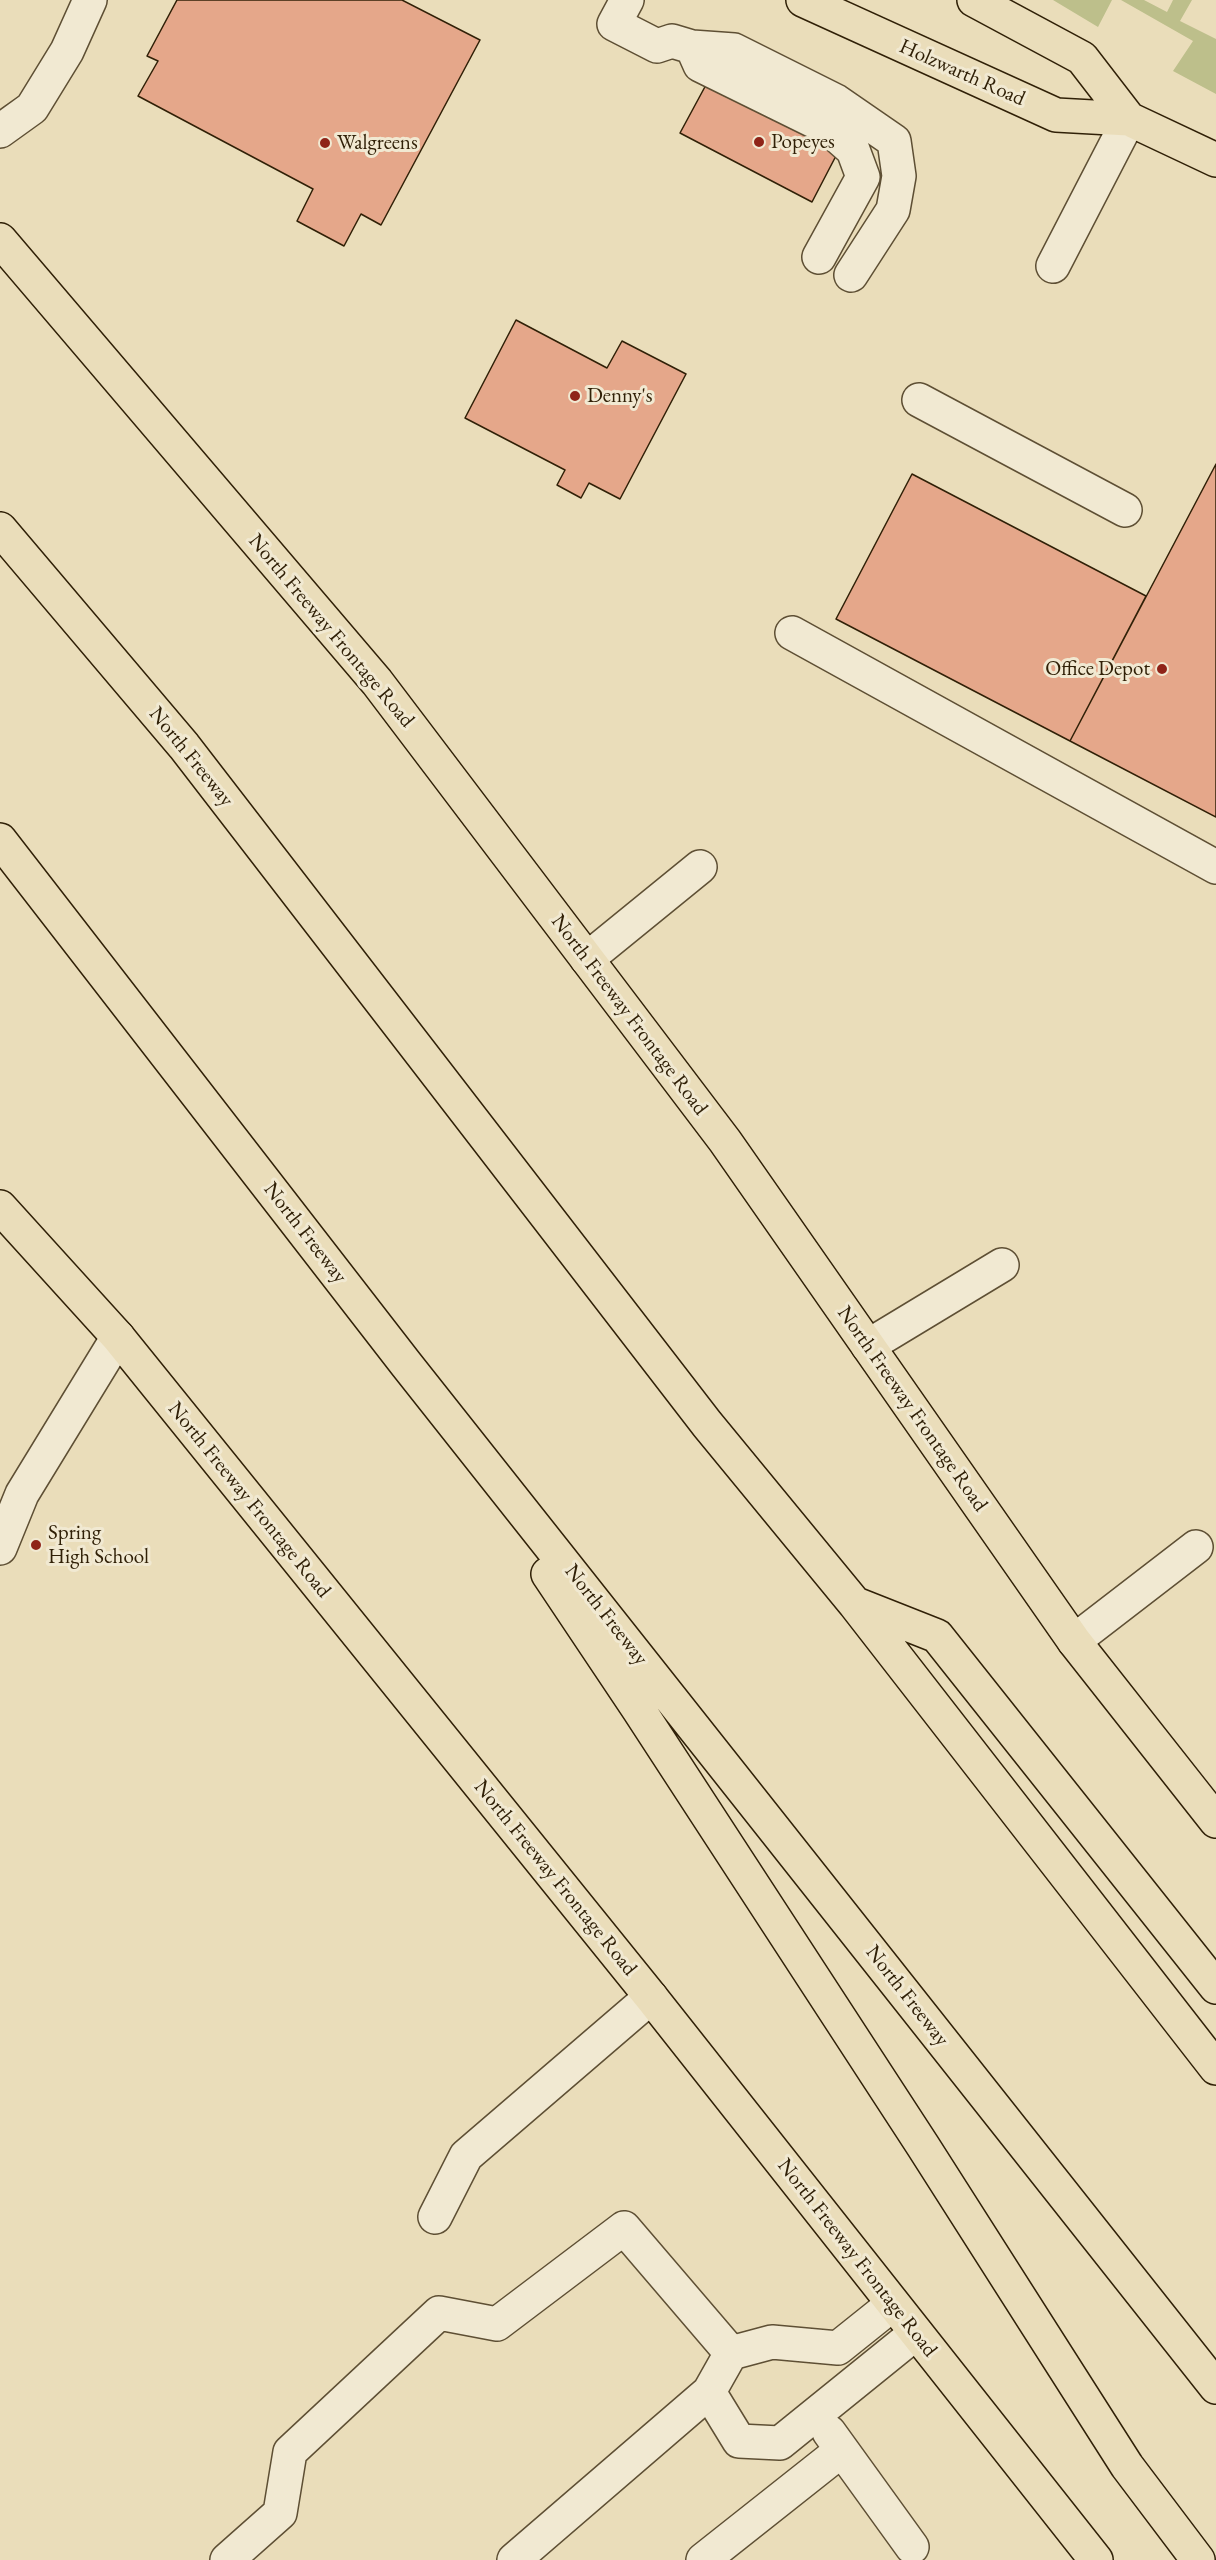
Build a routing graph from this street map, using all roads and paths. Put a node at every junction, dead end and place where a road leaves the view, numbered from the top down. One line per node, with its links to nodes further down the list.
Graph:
1 (90, 0): 7 (lane)
2 (627, 0): 5 (lane)
3 (803, 0): 6 (main road, Holzwarth Road)
4 (974, 0): 6 (main road, Holzwarth Road)
5 (692, 47): 10 (lane); 12 (lane)
6 (1129, 119): 8 (main road, Holzwarth Road); 11 (lane)
7 (0, 131)
8 (1216, 160)
9 (0, 240): 20 (main road, North Freeway Frontage Road)
10 (819, 257)
11 (1053, 266)
12 (851, 276)
13 (919, 400): 14 (lane)
14 (1125, 510)
15 (0, 529): 28 (main road, North Freeway)
16 (792, 633): 19 (lane)
17 (0, 840): 25 (main road, North Freeway)
18 (700, 867): 20 (lane)
19 (1216, 867)
20 (587, 959): 24 (main road, North Freeway Frontage Road)
21 (0, 1208): 23 (main road, North Freeway Frontage Road)
22 (1002, 1265): 24 (lane)
23 (118, 1337): 27 (lane); 32 (main road, North Freeway Frontage Road)
24 (868, 1346): 29 (main road, North Freeway Frontage Road)
25 (406, 1364): 38 (main road, North Freeway); 47 (main road)
26 (1196, 1547): 29 (lane)
27 (0, 1548)
28 (855, 1604): 31 (main road); 33 (main road, North Freeway)
29 (1074, 1641): 30 (main road, North Freeway Frontage Road)
30 (1216, 1821)
31 (1216, 1987)
32 (651, 1997): 34 (lane); 35 (main road, North Freeway Frontage Road)
33 (1216, 2068)
34 (435, 2217)
35 (893, 2304): 36 (main road, North Freeway Frontage Road); 37 (lane)
36 (916, 2333): 40 (lane); 46 (main road, North Freeway Frontage Road)
37 (731, 2353): 39 (lane); 43 (lane)
38 (1216, 2387)
39 (709, 2392): 40 (lane); 44 (lane)
40 (816, 2414): 41 (lane)
41 (842, 2450): 42 (lane); 45 (lane)
42 (910, 2556)
43 (227, 2560)
44 (514, 2560)
45 (703, 2560)
46 (1096, 2560)
47 (1198, 2560)

